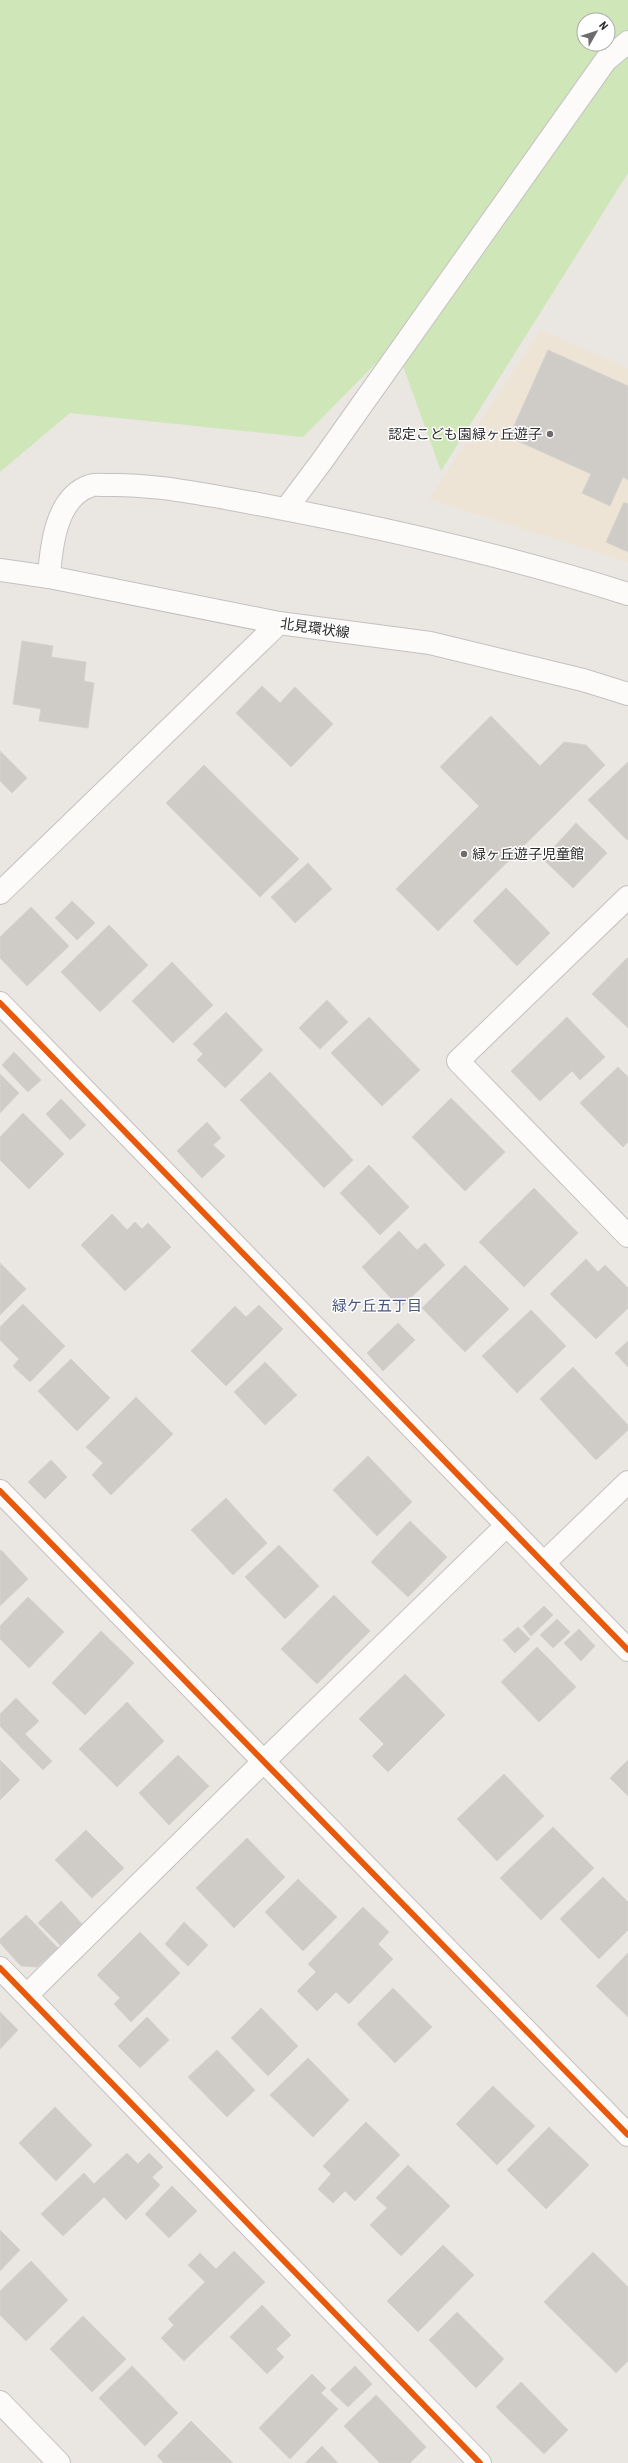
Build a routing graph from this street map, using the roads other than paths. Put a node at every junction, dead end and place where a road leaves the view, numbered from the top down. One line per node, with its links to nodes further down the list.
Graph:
1 (628, 42): 2 (street)
2 (286, 509): 4 (street); 5 (street)
3 (0, 570): 4 (street, 北見環状線)
4 (49, 577): 6 (street, 北見環状線)
5 (628, 594)
6 (279, 623): 7 (street, 北見環状線); 8 (street)
7 (628, 694)
8 (0, 893)
9 (628, 897): 11 (street)
10 (0, 1003): 14 (street)
11 (628, 1236)
12 (628, 1482): 15 (street)
13 (0, 1491): 17 (street)
14 (507, 1525): 15 (street); 17 (street)
15 (544, 1563): 16 (street)
16 (628, 1650)
17 (263, 1762): 19 (street); 20 (street)
18 (0, 1968): 19 (street)
19 (27, 1995): 23 (street)
20 (628, 2135)
21 (0, 2402): 22 (street)
22 (59, 2463)
23 (480, 2463)

